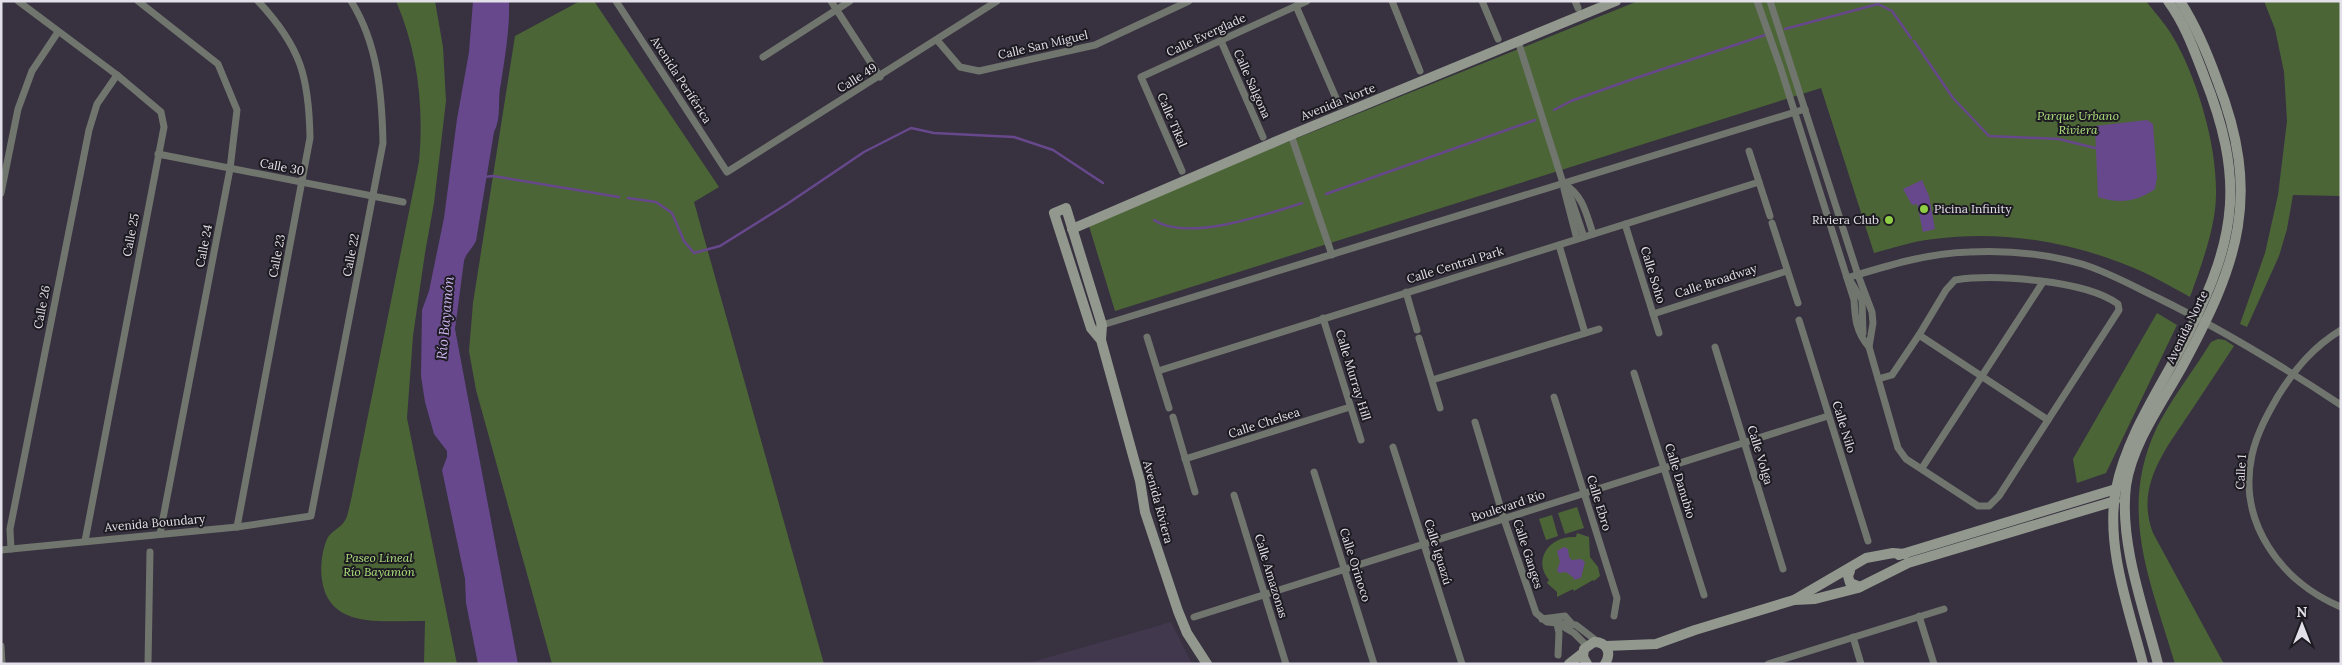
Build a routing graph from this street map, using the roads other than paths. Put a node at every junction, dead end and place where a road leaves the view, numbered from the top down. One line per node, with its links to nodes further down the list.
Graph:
1 (18, 1): 20 (street, Calle 25)
2 (138, 1): 37 (street, Calle 24)
3 (258, 1): 41 (street, Calle 23)
4 (351, 1): 44 (street, Calle 22)
5 (616, 1): 39 (street, Avenida Periférica)
6 (831, 1): 19 (street)
7 (850, 1): 19 (street)
8 (998, 1): 22 (street, Calle 49)
9 (1188, 1): 22 (street, Calle San Miguel)
10 (1307, 1): 18 (street, Calle Everglade)
11 (1392, 1): 26 (street)
12 (1482, 1): 21 (street)
13 (1616, 1): 24 (street, Avenida Norte)
14 (1757, 1): 32 (street)
15 (1770, 1): 31 (street)
16 (2168, 1): 60 (street, Avenida Norte)
17 (2180, 1): 60 (street, Avenida Norte)
18 (1296, 6): 23 (street, Calle Everglade); 30 (street)
19 (836, 10): 25 (street); 28 (street)
20 (58, 32): 27 (street, Calle 25); 43 (street)
21 (1498, 39)
22 (937, 40): 28 (street, Calle 49)
23 (1221, 41): 29 (street, Calle Everglade); 34 (street, Calle Salgona)
24 (1518, 41): 33 (street, Avenida Norte); 42 (street)
25 (763, 57)
26 (1420, 71)
27 (117, 75): 36 (street, Calle 25); 110 (street, Calle 26)
28 (880, 77): 39 (street, Calle 49)
29 (1141, 77): 38 (street, Calle Tikal)
30 (1339, 105)
31 (1805, 109): 32 (street); 53 (street)
32 (1795, 112): 42 (street); 54 (street)
33 (1291, 135): 47 (street, Avenida Norte); 51 (street)
34 (1263, 137)
35 (1749, 150): 40 (street)
36 (158, 154): 37 (street, Calle 30); 107 (street, Calle 25)
37 (230, 169): 41 (street, Calle 30); 106 (street, Calle 24)
38 (1182, 171)
39 (727, 172)
40 (1759, 182): 46 (street, Calle Central Park); 52 (street)
41 (302, 183): 44 (street, Calle 30); 105 (street, Calle 23)
42 (1563, 183): 48 (street); 49 (street); 51 (street)
43 (1, 193)
44 (374, 197): 45 (street, Calle 30); 103 (street, Calle 22)
45 (403, 202)
46 (1625, 224): 48 (street, Calle Central Park); 58 (street, Calle Soho)
47 (1072, 229): 62 (street, Avenida Riviera); 63 (street, Avenida Riviera)
48 (1593, 234): 49 (street, Calle Central Park)
49 (1581, 238): 50 (street, Calle Central Park)
50 (1558, 245): 56 (street, Calle Central Park); 67 (street)
51 (1332, 255): 62 (street)
52 (1787, 271): 57 (street); 58 (street, Calle Broadway)
53 (1858, 275): 54 (street); 60 (street); 73 (street)
54 (1847, 278): 73 (street)
55 (2043, 282): 69 (street); 78 (street); 88 (street)
56 (1406, 292): 59 (street, Calle Central Park); 65 (street)
57 (1798, 303)
58 (1653, 314): 68 (street, Calle Soho)
59 (1323, 318): 75 (street, Calle Central Park); 83 (street, Calle Murray Hill)
60 (2200, 319): 77 (street); 97 (street, Avenida Norte)
61 (1799, 320): 86 (street, Calle Nilo)
62 (1102, 325): 63 (street); 72 (street, Avenida Riviera)
63 (1091, 328): 72 (street, Avenida Riviera)
64 (1599, 329): 67 (street)
65 (1417, 330)
66 (2341, 330): 77 (street, Calle 1)
67 (1585, 333): 80 (street)
68 (1659, 333)
69 (1919, 336): 78 (street); 79 (street)
70 (1147, 337): 75 (street)
71 (1419, 338): 80 (street)
72 (1100, 340): 140 (street, Avenida Riviera)
73 (1867, 345): 79 (street)
74 (1715, 347): 91 (street, Calle Volga)
75 (1158, 371): 84 (street)
76 (1634, 373): 94 (street, Calle Danubio)
77 (2293, 373): 82 (street); 122 (street, Calle 1)
78 (1983, 377): 88 (street); 95 (street)
79 (1878, 379): 95 (street)
80 (1432, 380): 85 (street)
81 (1554, 397): 99 (street, Calle Ebro)
82 (2341, 405)
83 (1350, 407): 90 (street, Calle Murray Hill); 93 (street, Calle Chelsea)
84 (1169, 408)
85 (1440, 408)
86 (1828, 416): 91 (street, Boulevard Río); 108 (street, Calle Nilo)
87 (1173, 417): 93 (street)
88 (2048, 420): 95 (street)
89 (1475, 422): 104 (street, Calle Ganges)
90 (1361, 440)
91 (1744, 443): 94 (street, Boulevard Río); 114 (street, Calle Volga)
92 (1393, 446): 109 (street, Calle Iguazú)
93 (1185, 459): 98 (street)
94 (1664, 468): 99 (street, Boulevard Río); 120 (street, Calle Danubio)
95 (1922, 468)
96 (1314, 472): 115 (street, Calle Orinoco)
97 (2121, 488): 101 (street, Avenida Norte); 102 (street, Avenida Norte); 113 (street)
98 (1195, 492)
99 (1584, 494): 104 (street, Boulevard Río); 124 (street, Calle Ebro)
100 (1234, 496): 119 (street, Calle Amazonas)
101 (2126, 498): 102 (street); 150 (street, Avenida Norte)
102 (2115, 501): 118 (street); 149 (street, Avenida Norte)
103 (311, 516): 105 (street, Avenida Boundary)
104 (1504, 519): 109 (street, Boulevard Río); 127 (street, Calle Ganges)
105 (236, 527): 106 (street, Avenida Boundary)
106 (160, 534): 107 (street, Avenida Boundary)
107 (85, 541): 110 (street, Avenida Boundary)
108 (1868, 541)
109 (1424, 544): 115 (street, Boulevard Río); 143 (street, Calle Iguazú)
110 (11, 549): 111 (street, Avenida Boundary)
111 (1, 550)
112 (150, 552): 139 (street)
113 (1905, 554): 116 (street); 117 (street)
114 (1783, 569)
115 (1344, 570): 119 (street, Boulevard Río); 142 (street, Calle Orinoco)
116 (1850, 572): 117 (street); 118 (street)
117 (1823, 583): 121 (street)
118 (1860, 587): 121 (street)
119 (1265, 595): 126 (street, Boulevard Río); 141 (street, Calle Amazonas)
120 (1704, 595)
121 (1794, 600): 133 (street)
122 (2341, 607)
123 (1944, 609): 125 (street)
124 (1614, 616)
125 (1919, 616): 130 (street); 148 (street)
126 (1194, 617)
127 (1541, 619): 128 (street); 129 (street)
128 (1556, 623): 129 (street); 134 (street); 135 (street)
129 (1572, 624): 131 (street)
130 (1852, 637): 137 (street); 147 (street)
131 (1602, 644): 133 (street); 134 (street); 136 (street)
132 (1, 646): 138 (street)
133 (1647, 646): 136 (street)
134 (1585, 649): 144 (street); 145 (street)
135 (1558, 655)
136 (1606, 661)
137 (1788, 661): 146 (street)
138 (2, 664)
139 (148, 664)
140 (1208, 664)
141 (1286, 664)
142 (1374, 664)
143 (1462, 664)
144 (1569, 664)
145 (1587, 664)
146 (1768, 664)
147 (1861, 664)
148 (1934, 664)
149 (2143, 664)
150 (2158, 664)

